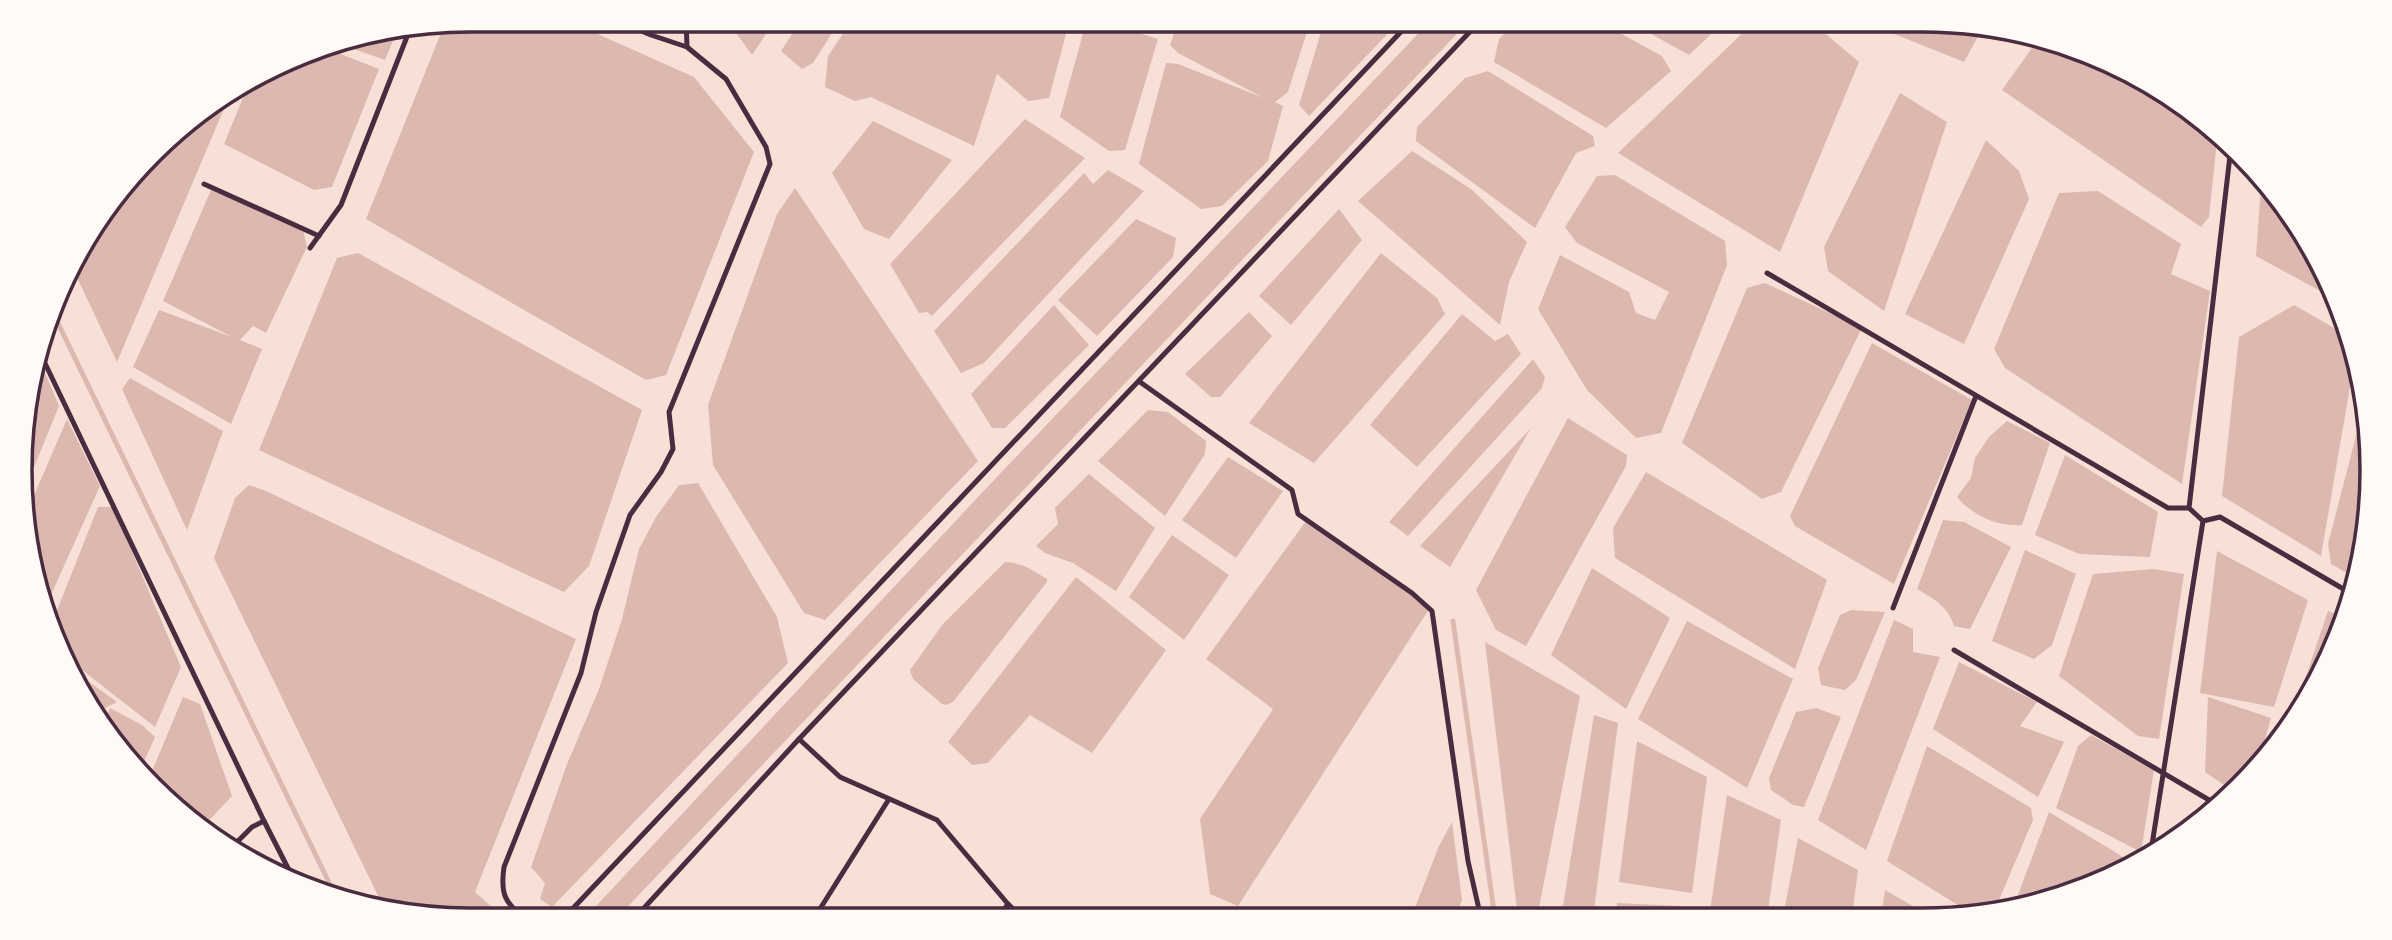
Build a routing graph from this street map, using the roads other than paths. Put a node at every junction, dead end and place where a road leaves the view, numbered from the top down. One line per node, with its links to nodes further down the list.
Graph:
1 (644, 32): 6 (lane)
2 (686, 32): 6 (lane)
3 (1401, 32): 30 (lane)
4 (1470, 32): 13 (lane)
5 (407, 36): 9 (lane)
6 (687, 47): 29 (lane)
7 (2230, 158): 15 (lane)
8 (204, 184): 9 (lane)
9 (319, 236): 10 (lane)
10 (310, 248)
11 (1767, 273): 14 (lane)
12 (45, 362): 24 (lane)
13 (1140, 382): 20 (lane); 35 (lane)
14 (1976, 396): 15 (lane); 18 (lane)
15 (2189, 508): 16 (lane)
16 (2203, 521): 17 (lane); 21 (lane)
17 (2344, 589)
18 (1893, 607)
19 (1954, 650): 21 (lane)
20 (799, 739): 22 (lane); 31 (lane)
21 (2163, 774): 23 (lane); 26 (lane)
22 (889, 799): 28 (lane); 32 (lane)
23 (2210, 801)
24 (264, 821): 25 (lane); 27 (lane)
25 (237, 842)
26 (2152, 843)
27 (288, 869)
28 (1008, 904): 33 (lane); 34 (lane)
29 (511, 908)
30 (572, 908)
31 (643, 908)
32 (821, 908)
33 (1005, 908)
34 (1012, 908)
35 (1479, 908)

